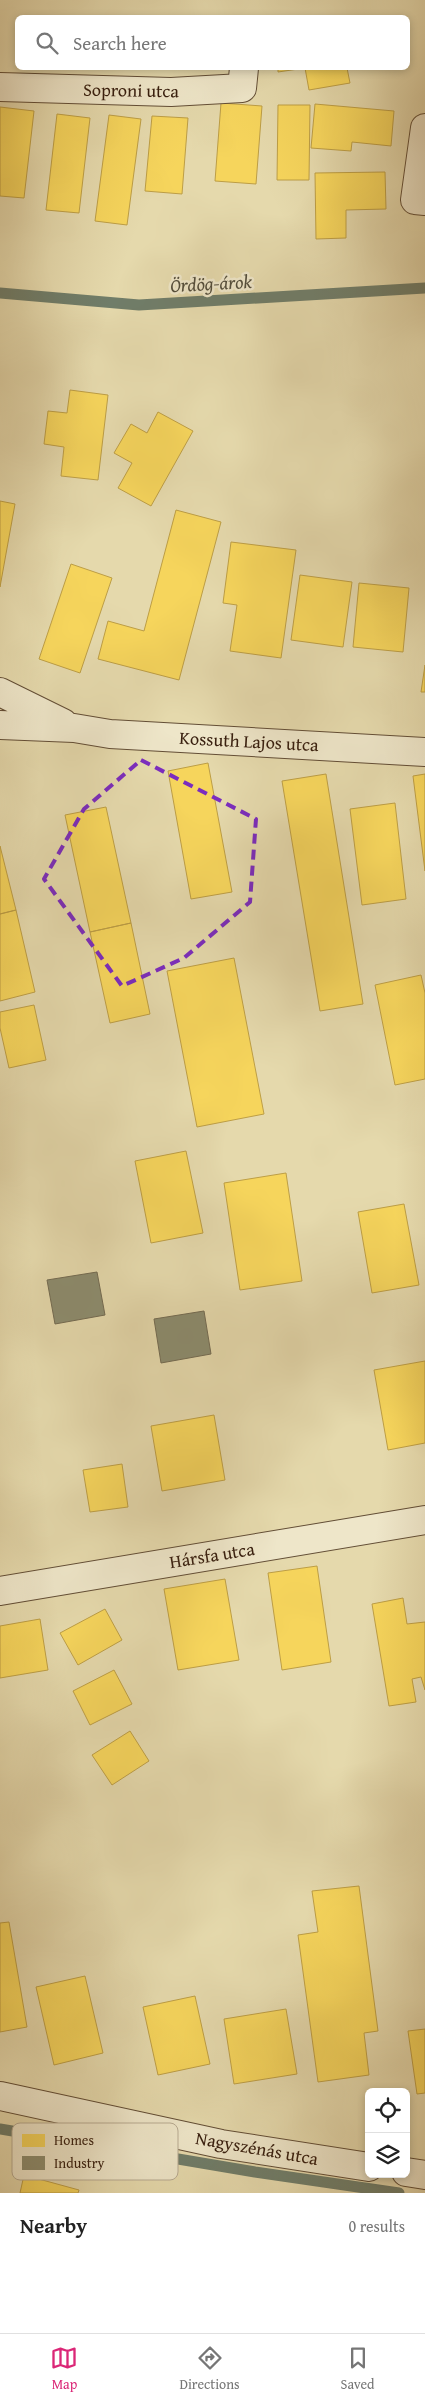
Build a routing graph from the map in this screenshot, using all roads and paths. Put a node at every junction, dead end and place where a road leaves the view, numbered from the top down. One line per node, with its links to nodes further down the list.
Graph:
1 (244, 70): 2 (street, Soproni utca)
2 (0, 87)
3 (425, 128): 4 (street)
4 (420, 201)
5 (0, 692): 7 (street, Kossuth Lajos utca)
6 (0, 725): 7 (street, Kossuth Lajos utca)
7 (74, 728): 8 (street, Kossuth Lajos utca)
8 (425, 752)
9 (425, 1520): 10 (street, Hársfa utca)
10 (0, 1590)
11 (0, 2096): 12 (street, Nagyszénás utca)
12 (124, 2123)
13 (178, 2135): 14 (street, Nagyszénás utca)
14 (365, 2166)
15 (410, 2173): 16 (street)
16 (425, 2175)

